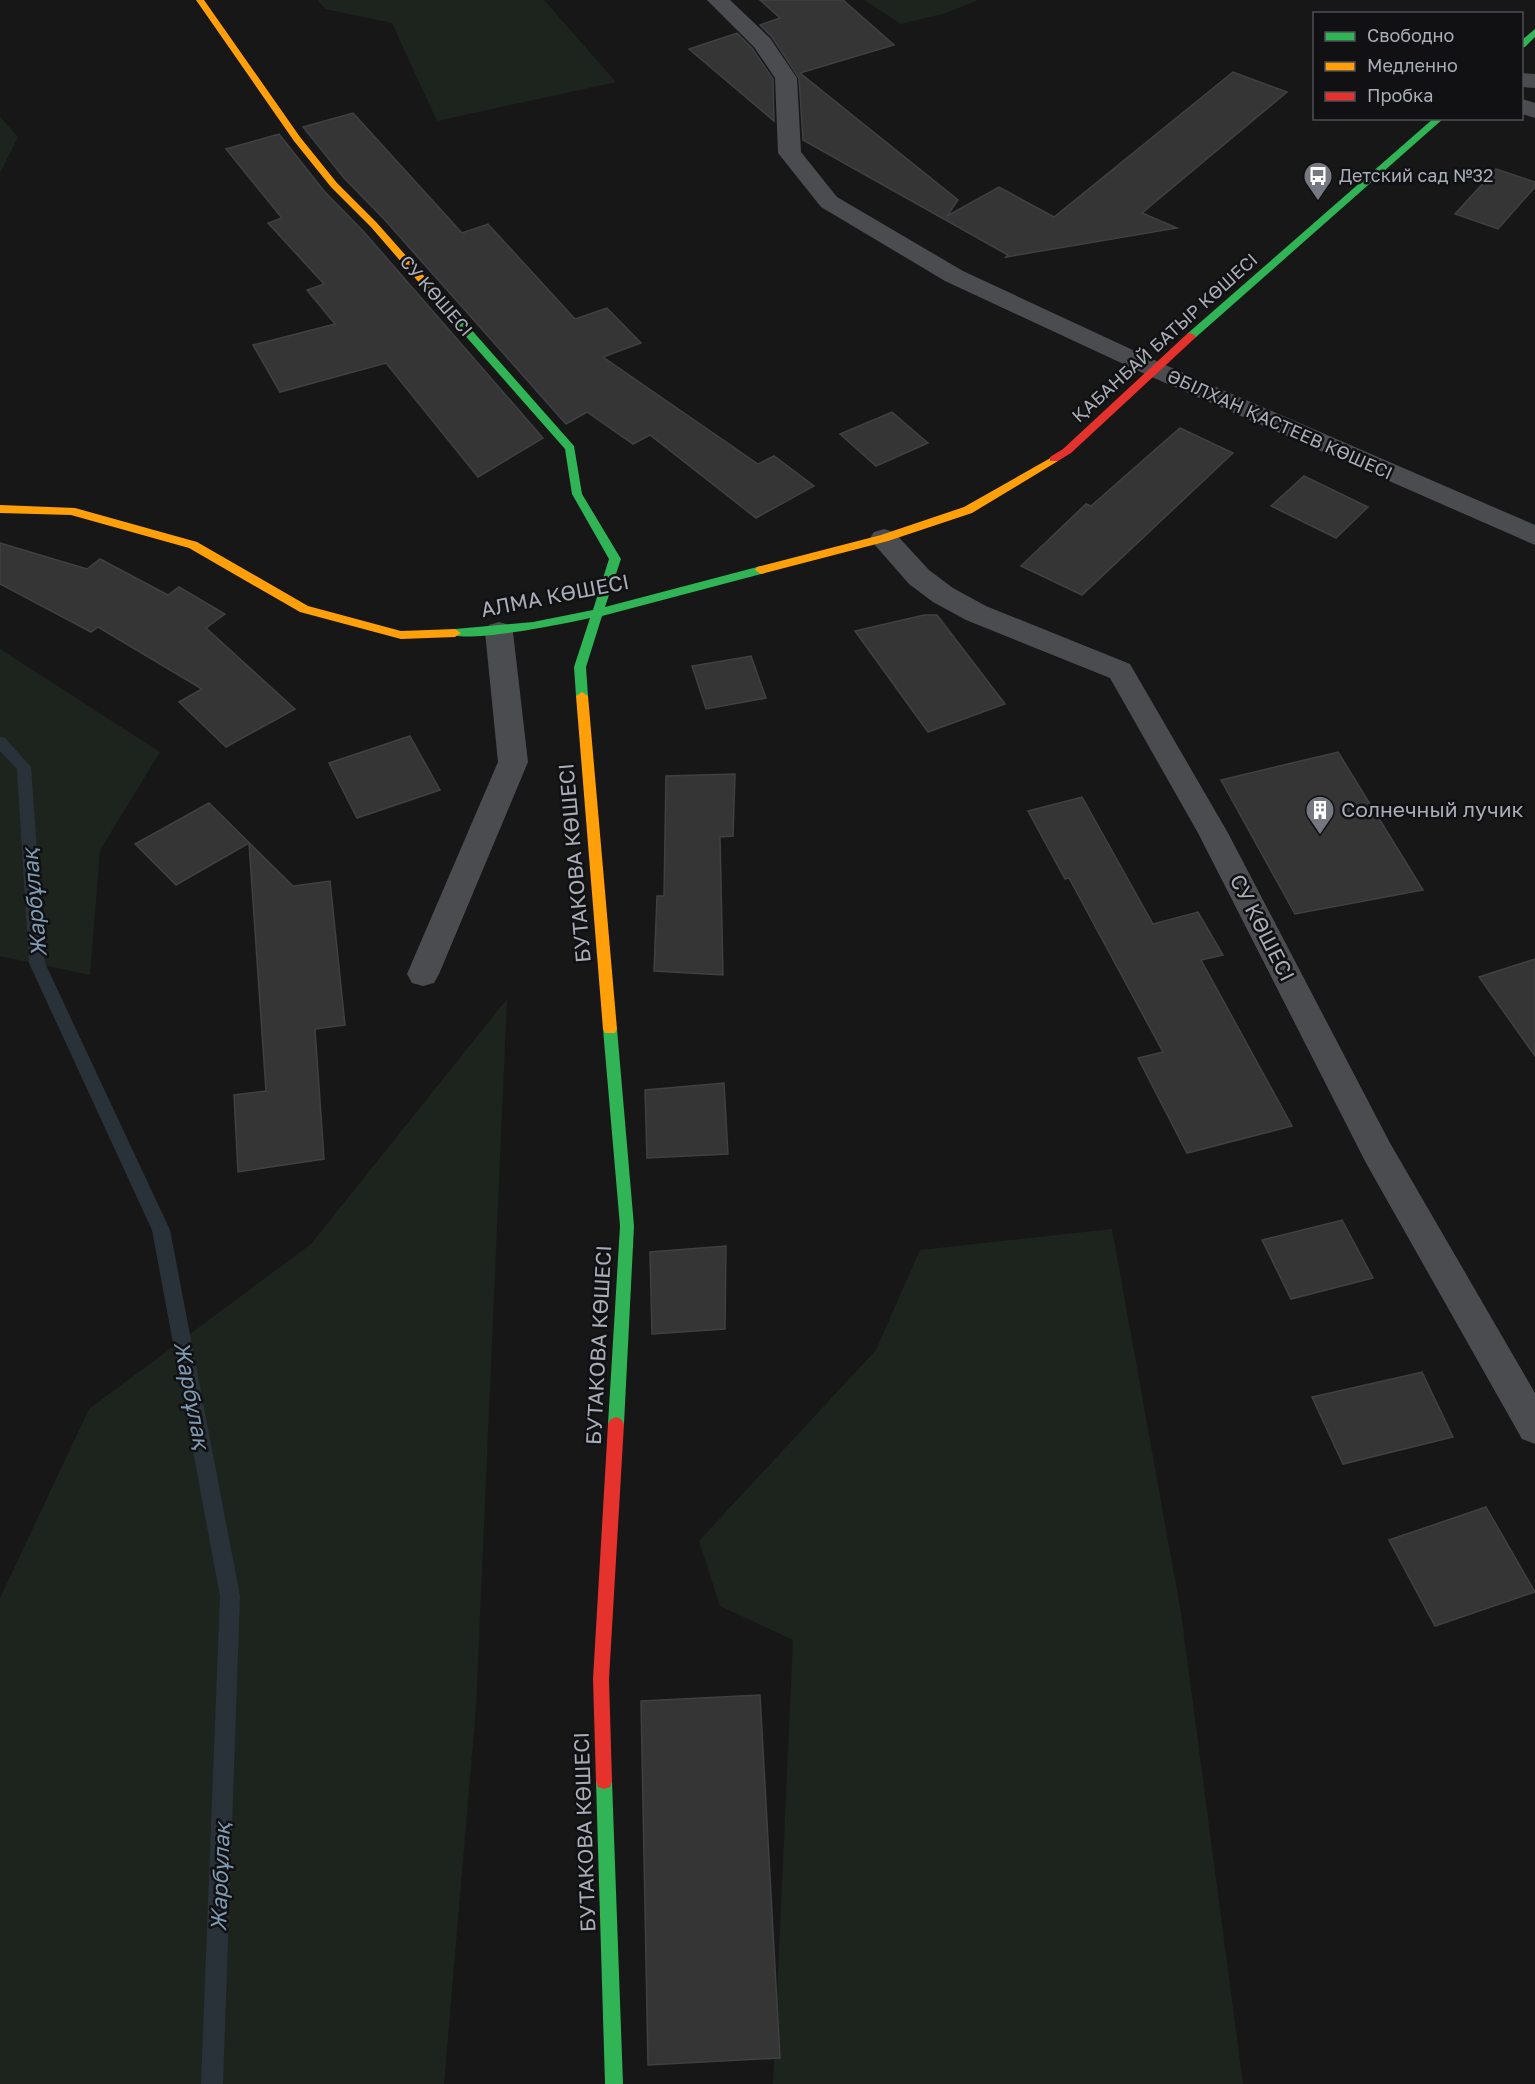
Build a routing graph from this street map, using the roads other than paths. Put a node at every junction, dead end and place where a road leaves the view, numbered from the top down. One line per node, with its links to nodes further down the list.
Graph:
1 (200, 0): 10 (street, СУ КӨШЕСІ)
2 (718, 0): 6 (street, ӘБІЛХАН ҚАСТЕЕВ КӨШЕСІ)
3 (1535, 32): 4 (street)
4 (1523, 43)
5 (1438, 120): 6 (street, ҚАБАНБАЙ БАТЫР КӨШЕСІ)
6 (1154, 369): 8 (street, ӘБІЛХАН ҚАСТЕЕВ КӨШЕСІ); 9 (street, ҚАБАНБАЙ БАТЫР КӨШЕСІ)
7 (0, 509): 11 (street, АЛМА КӨШЕСІ)
8 (1535, 536)
9 (884, 537): 10 (street, АЛМА КӨШЕСІ); 13 (street, СУ КӨШЕСІ)
10 (597, 612): 11 (street, АЛМА КӨШЕСІ); 14 (street, БУТАКОВА КӨШЕСІ)
11 (499, 632): 12 (street)
12 (423, 974)
13 (1535, 1427)
14 (614, 2084)

